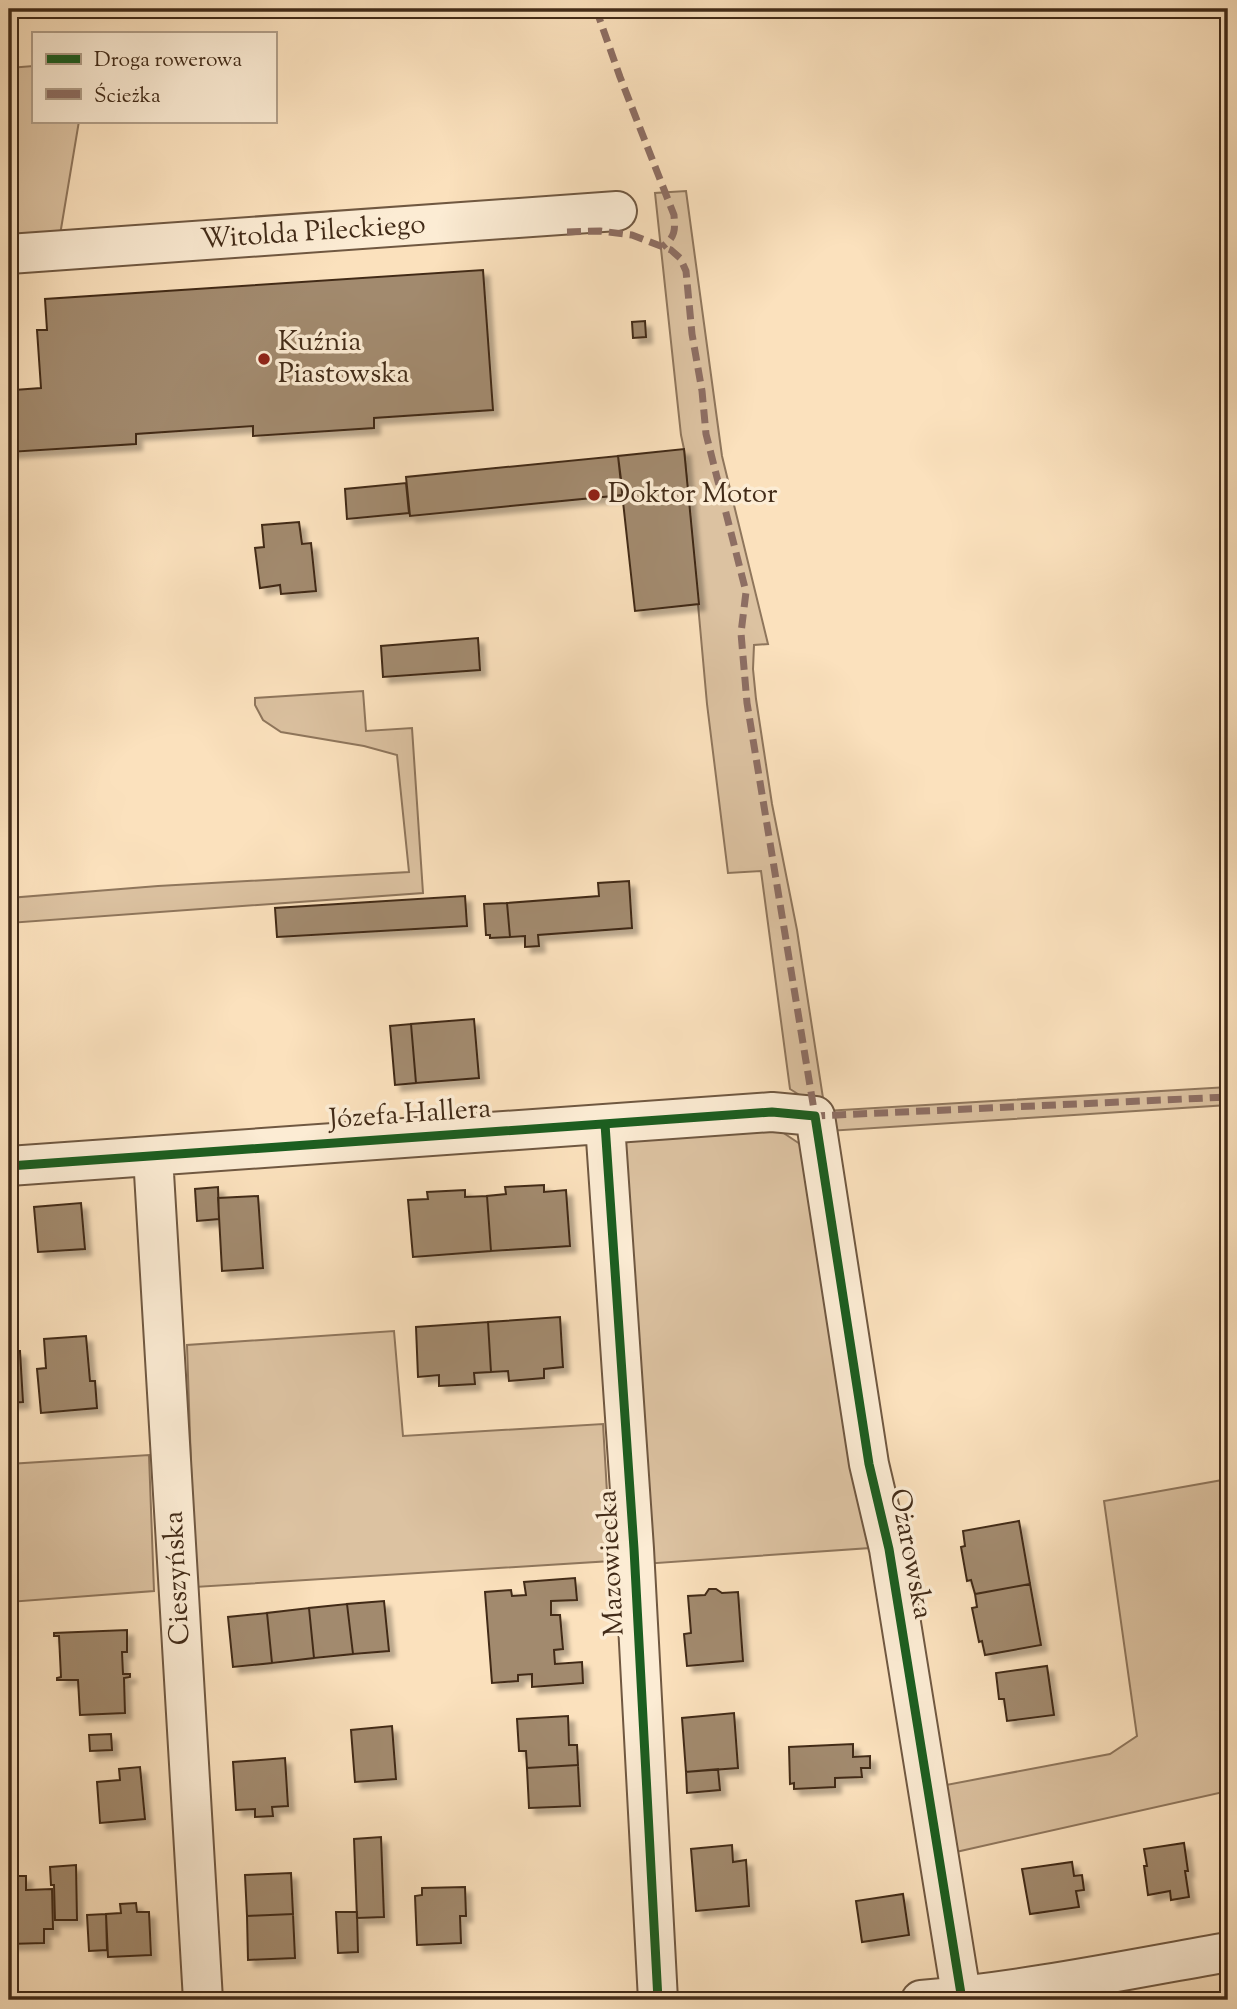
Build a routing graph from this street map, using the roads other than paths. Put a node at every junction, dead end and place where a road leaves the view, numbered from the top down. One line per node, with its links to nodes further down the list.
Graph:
1 (617, 211): 2 (street, Witolda Pileckiego)
2 (9, 254)
3 (814, 1116): 4 (street, Józefa Hallera); 8 (street, Ożarowska)
4 (605, 1124): 5 (street, Józefa Hallera); 10 (street, Mazowiecka)
5 (153, 1156): 6 (street, Józefa Hallera); 9 (street, Cieszyńska)
6 (9, 1166)
7 (1228, 1952): 8 (street)
8 (962, 1998): 11 (street)
9 (204, 2000)
10 (658, 2000)
11 (921, 2000)

